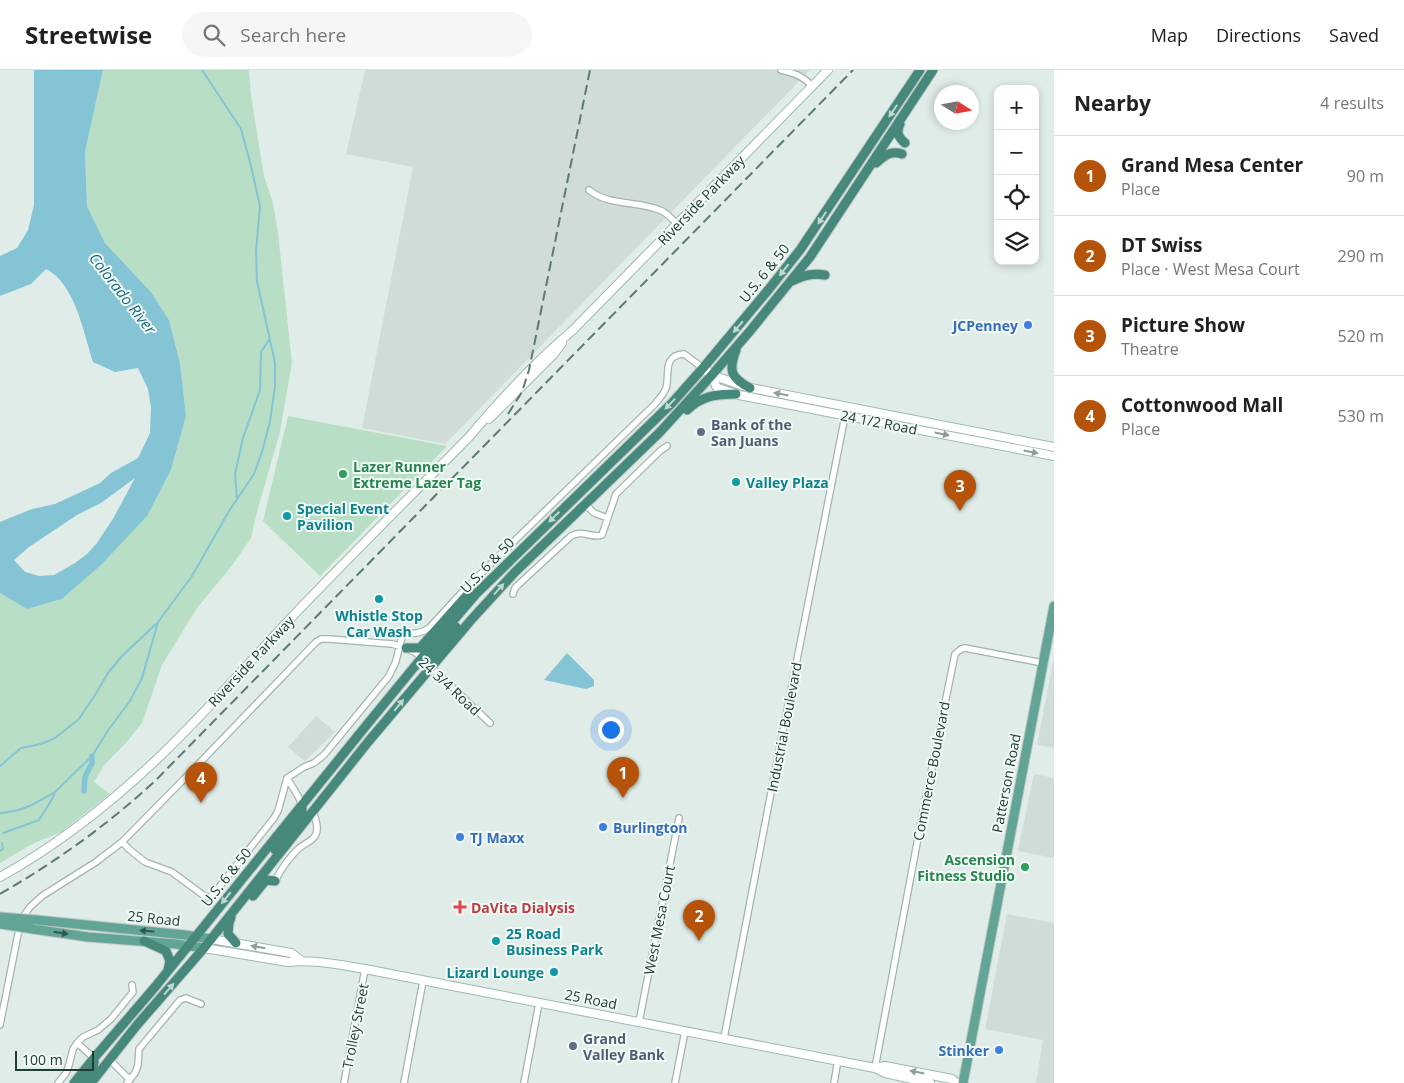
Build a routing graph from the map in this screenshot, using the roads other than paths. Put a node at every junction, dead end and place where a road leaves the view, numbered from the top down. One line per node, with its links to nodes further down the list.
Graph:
1 (781, 70): 5 (street)
2 (828, 70): 5 (main road, Riverside Parkway)
3 (920, 70): 15 (highway, U.S. 6 & 50, one-way to 15)
4 (933, 70): 6 (highway, U.S. 6 & 50)
5 (812, 86): 11 (main road, Riverside Parkway)
6 (904, 115): 7 (highway); 9 (highway, U.S. 6 & 50)
7 (905, 143)
8 (902, 154): 9 (highway)
9 (866, 172): 13 (highway, U.S. 6 & 50)
10 (589, 190): 11 (street)
11 (677, 224): 45 (main road, Riverside Parkway)
12 (826, 275): 13 (highway)
13 (785, 288): 14 (highway, U.S. 6 & 50)
14 (737, 345): 16 (highway, U.S. 6 & 50); 17 (highway)
15 (703, 368): 16 (main road, 24 1/2 Road); 24 (highway, U.S. 6 & 50, one-way to 24); 33 (street)
16 (712, 376): 17 (main road, 24 1/2 Road); 18 (main road, 24 1/2 Road); 23 (highway, U.S. 6 & 50)
17 (750, 388): 19 (main road, 24 1/2 Road, one-way to 17)
18 (736, 394): 20 (main road, 24 1/2 Road); 23 (highway)
19 (850, 407): 20 (main road); 21 (main road, 24 1/2 Road)
20 (814, 410): 22 (main road, 24 1/2 Road)
21 (884, 414): 22 (main road); 26 (main road, 24 1/2 Road)
22 (845, 416): 27 (main road, 24 1/2 Road, one-way to 27); 68 (street, Industrial Boulevard)
23 (660, 432): 28 (highway, U.S. 6 & 50)
24 (641, 434): 28 (highway); 30 (highway, U.S. 6 & 50, one-way to 30)
25 (667, 446): 29 (street)
26 (1054, 447)
27 (1054, 456)
28 (585, 504): 29 (street); 36 (highway, U.S. 6 & 50, one-way to 28)
29 (608, 518): 31 (street)
30 (490, 580): 33 (highway); 34 (highway, U.S. 6 & 50); 36 (highway)
31 (513, 594)
32 (1054, 606): 35 (main road, Patterson Road)
33 (403, 647): 34 (street, 24 3/4 Road); 39 (street); 43 (street, 24 3/4 Road)
34 (422, 658): 36 (street, 24 3/4 Road); 38 (highway, U.S. 6 & 50)
35 (1043, 663): 73 (street, Commerce Boulevard); 86 (main road, Patterson Road)
36 (433, 667): 37 (street, 24 3/4 Road); 41 (highway, U.S. 6 & 50, one-way to 36)
37 (490, 723)
38 (365, 727): 40 (highway, U.S. 6 & 50); 41 (highway)
39 (288, 778): 40 (street); 43 (street)
40 (302, 804): 44 (highway); 51 (highway, U.S. 6 & 50, one-way to 51)
41 (313, 811): 44 (highway, U.S. 6 & 50); 46 (street)
42 (679, 818): 65 (street, West Mesa Court)
43 (122, 842): 66 (street)
44 (262, 874): 47 (highway, U.S. 6 & 50)
45 (0, 876)
46 (275, 881): 47 (highway)
47 (237, 906): 52 (highway, U.S. 6 & 50); 54 (highway)
48 (0, 917): 50 (main road, 25 Road, bridge)
49 (0, 924): 50 (main road, 25 Road, bridge)
50 (35, 924): 51 (main road, 25 Road, one-way to 50); 53 (main road, 25 Road, one-way to 53)
51 (196, 936): 52 (main road, 25 Road); 55 (highway, U.S. 6 & 50)
52 (211, 939): 54 (main road, 25 Road); 56 (highway, U.S. 6 & 50)
53 (144, 941): 55 (main road, 25 Road); 61 (highway)
54 (236, 943): 57 (main road, 25 Road, one-way to 54)
55 (188, 946): 56 (main road, 25 Road); 61 (highway, U.S. 6 & 50)
56 (204, 948): 57 (main road, 25 Road); 71 (highway, U.S. 6 & 50, one-way to 56)
57 (302, 960): 58 (main road, 25 Road)
58 (365, 969): 59 (main road, 25 Road); 79 (street, Trolley Street)
59 (423, 981): 62 (main road, 25 Road); 80 (street)
60 (132, 985): 69 (street)
61 (155, 987): 64 (highway, U.S. 6 & 50)
62 (539, 1003): 65 (main road, 25 Road); 81 (street)
63 (201, 1004): 74 (street)
64 (137, 1007): 70 (highway, U.S. 6 & 50); 71 (highway)
65 (639, 1022): 67 (main road, 25 Road)
66 (0, 1025)
67 (685, 1031): 68 (main road, 25 Road); 82 (street)
68 (724, 1038): 72 (main road, 25 Road)
69 (77, 1044): 70 (street); 75 (street)
70 (94, 1058): 76 (highway, U.S. 6 & 50); 77 (highway)
71 (110, 1060): 74 (street); 78 (highway, U.S. 6 & 50)
72 (838, 1060): 73 (main road, 25 Road); 83 (street)
73 (875, 1068): 84 (main road, 25 Road); 85 (main road, 25 Road, one-way to 73)
74 (129, 1082)
75 (58, 1083)
76 (74, 1083)
77 (83, 1083)
78 (90, 1083)
79 (344, 1083)
80 (404, 1083)
81 (524, 1083)
82 (675, 1083)
83 (834, 1083)
84 (930, 1083)
85 (957, 1083)
86 (963, 1083)

